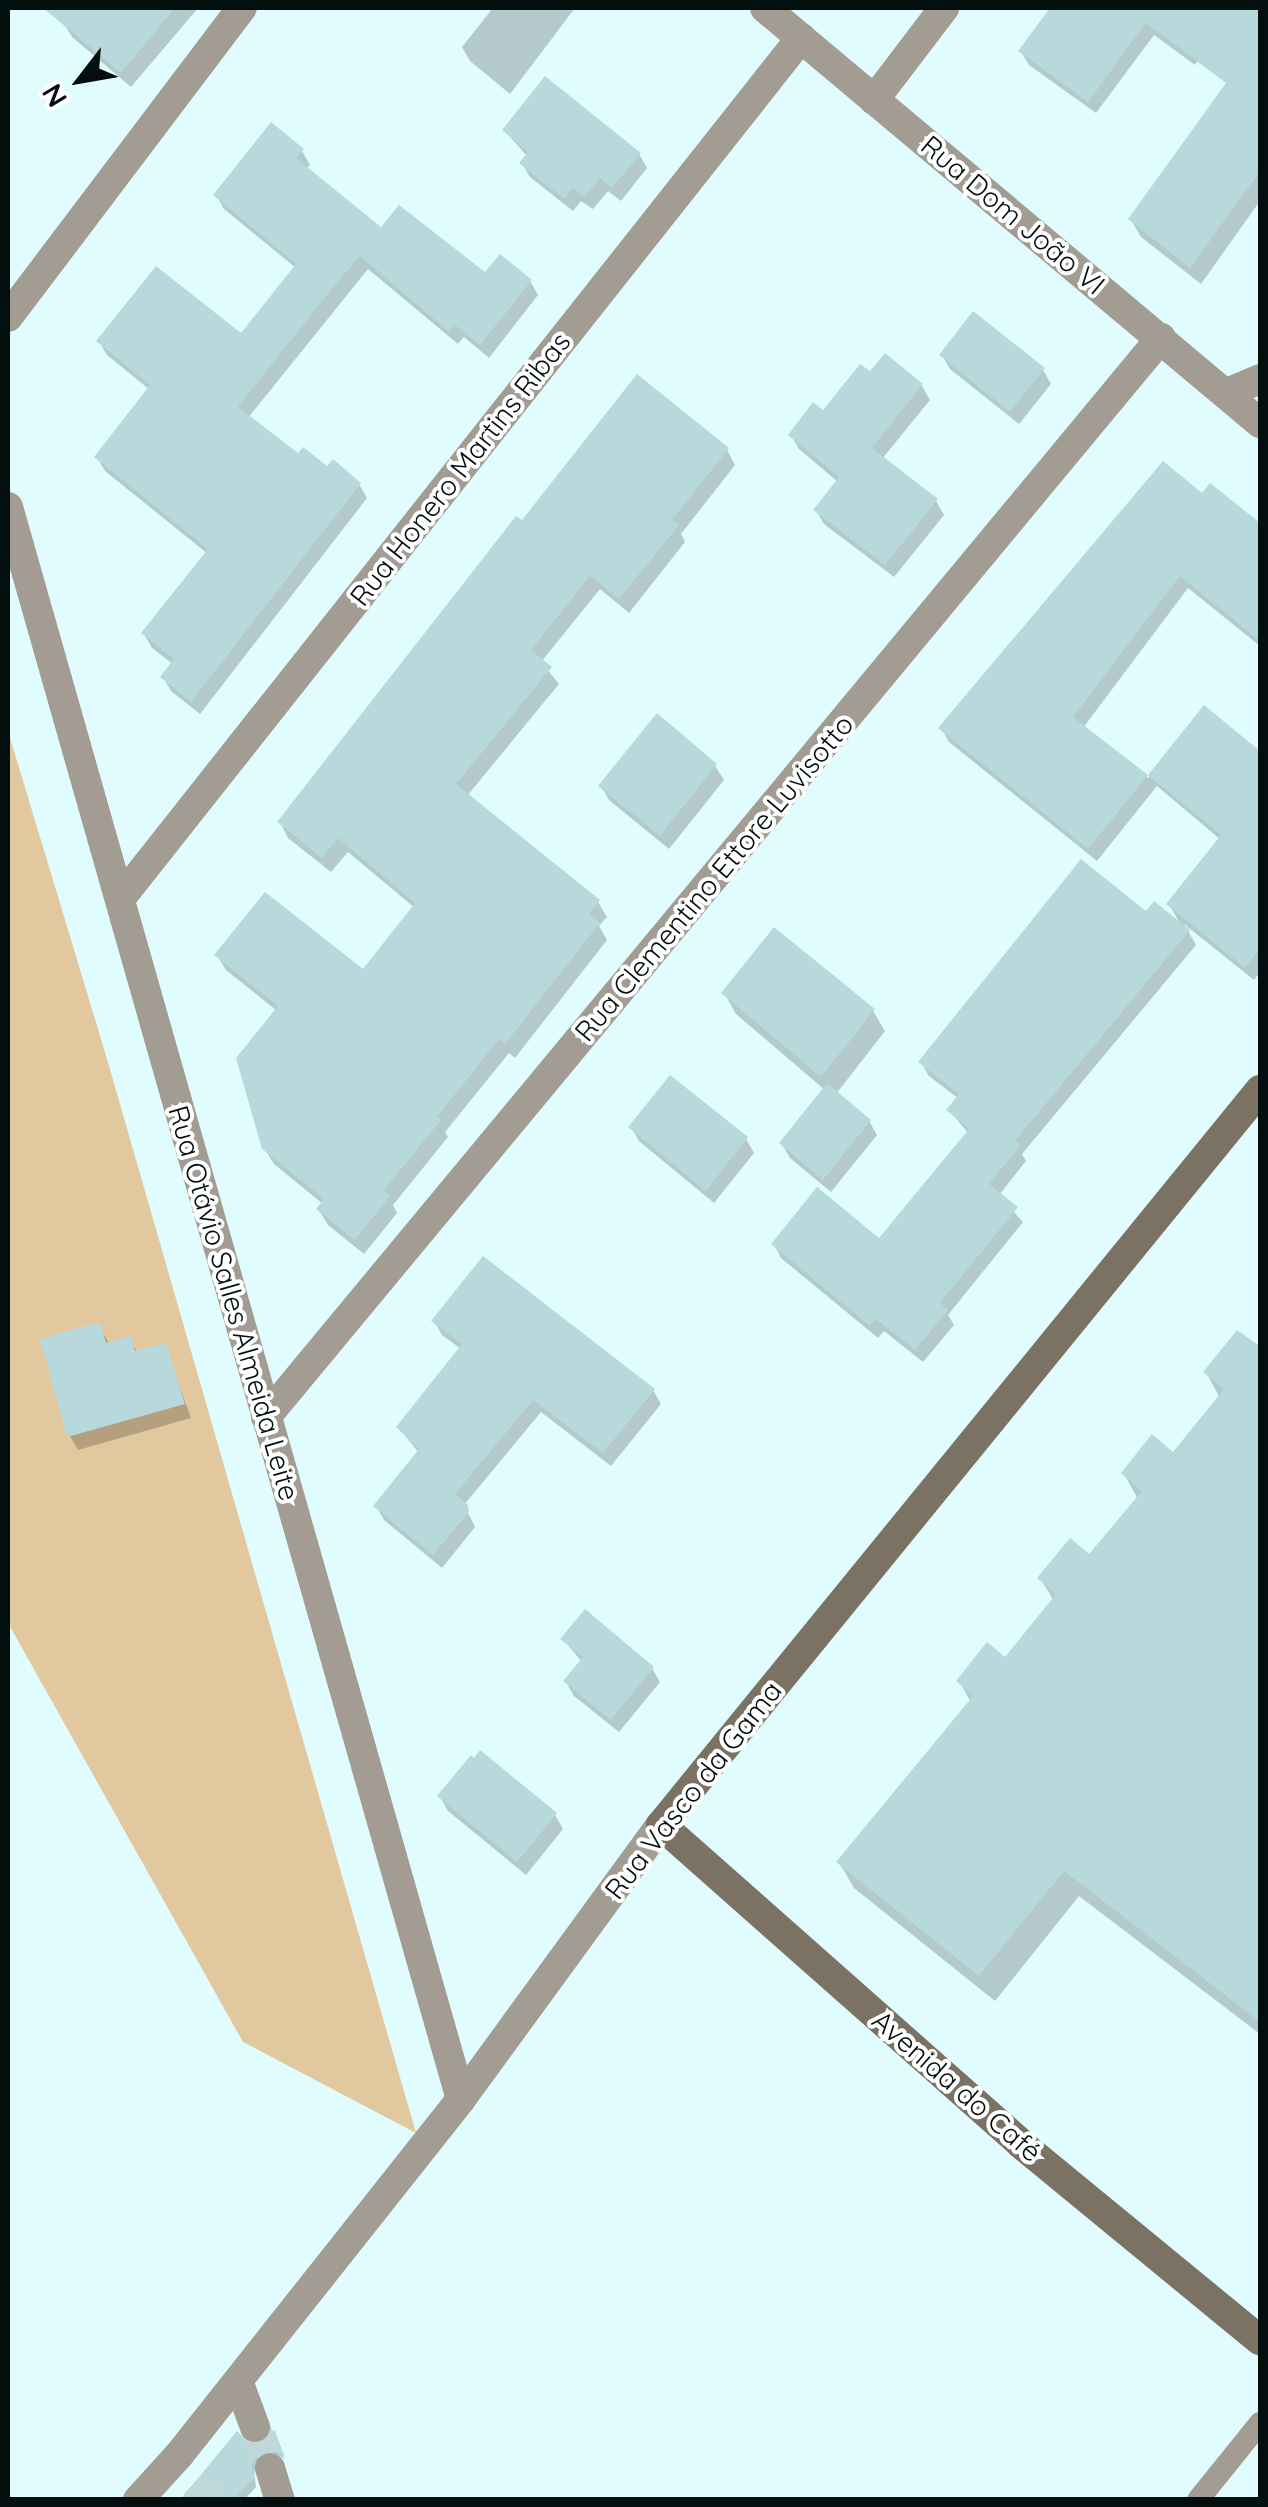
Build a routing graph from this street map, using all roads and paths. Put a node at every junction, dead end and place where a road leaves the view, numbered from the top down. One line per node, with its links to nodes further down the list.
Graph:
1 (242, 8): 6 (street)
2 (765, 8): 4 (street, Rua Dom João VI)
3 (944, 8): 5 (street)
4 (801, 38): 5 (street, Rua Dom João VI); 12 (street, Rua Honero Martins Ribas)
5 (874, 100): 7 (street, Rua Dom João VI)
6 (8, 317)
7 (1161, 338): 9 (street, Rua Dom João VI); 14 (street, Rua Clementino Ettore Luvisotto)
8 (1260, 380): 9 (street)
9 (1228, 393): 10 (street, Rua Dom João VI)
10 (1260, 423)
11 (8, 507): 12 (street, Rua Otávio Salles Almeida Leite)
12 (120, 899): 14 (street, Rua Otávio Salles Almeida Leite)
13 (1260, 1090): 15 (street, Rua Vasco da Gama)
14 (266, 1417): 16 (street, Rua Otávio Salles Almeida Leite)
15 (661, 1824): 16 (street, Rua Vasco da Gama); 17 (street, Avenida do Café)
16 (460, 2099): 18 (street, Rua Vasco da Gama)
17 (1260, 2340)
18 (238, 2381): 20 (street); 22 (street, Rua Vasco da Gama)
19 (1260, 2423): 24 (lane)
20 (256, 2427)
21 (270, 2468): 23 (street)
22 (138, 2500)
23 (280, 2500)
24 (1198, 2500)

